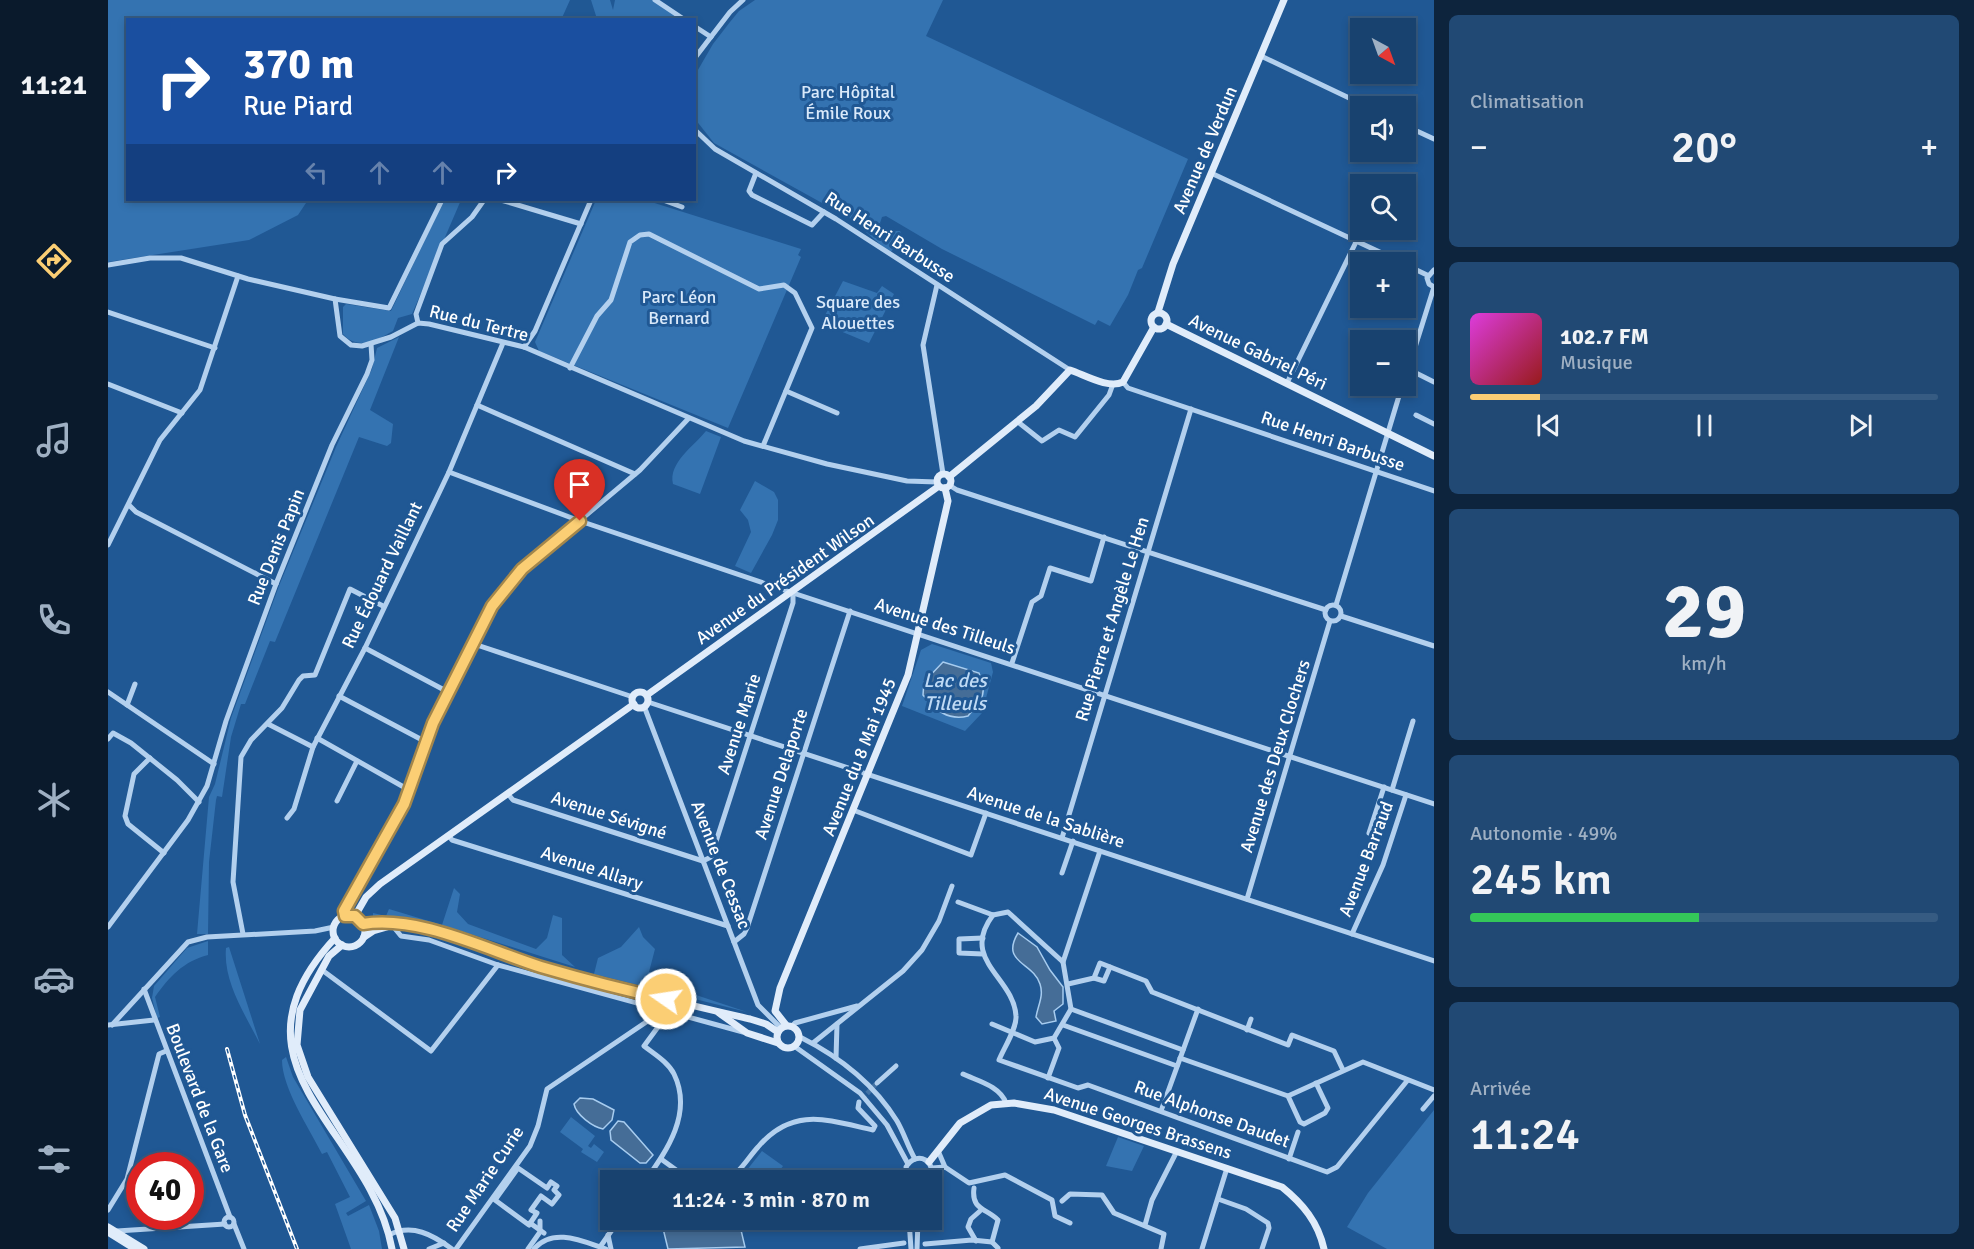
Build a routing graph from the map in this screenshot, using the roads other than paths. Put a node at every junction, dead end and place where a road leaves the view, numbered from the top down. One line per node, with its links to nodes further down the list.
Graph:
1 (655, 0): 5 (street)
2 (669, 0): 5 (street)
3 (743, 0): 8 (street)
4 (1284, 0): 10 (street, Avenue de Verdun)
5 (664, 6): 6 (street)
6 (682, 18)
7 (696, 27): 8 (street)
8 (711, 37): 9 (street)
9 (696, 56)
10 (1261, 56): 11 (street); 16 (street, Avenue de Verdun)
11 (1350, 98)
12 (696, 131): 15 (street, Rue Henri Barbusse)
13 (1416, 131): 14 (street)
14 (1434, 139)
15 (756, 173): 23 (street, Rue Henri Barbusse); 23 (street)
16 (1211, 173): 25 (street); 36 (street, Avenue de Verdun)
17 (442, 201): 34 (street)
18 (483, 201): 37 (street)
19 (504, 201): 24 (street)
20 (591, 201): 24 (street)
21 (666, 201): 22 (street)
22 (682, 207)
23 (824, 212): 32 (street, Rue Henri Barbusse)
24 (581, 224): 43 (street)
25 (1356, 242): 26 (street); 50 (street)
26 (1378, 252)
27 (108, 266): 31 (street)
28 (1416, 270): 30 (street)
29 (1434, 270): 30 (street)
30 (1427, 275): 33 (street)
31 (238, 276): 34 (street); 44 (street)
32 (937, 285): 46 (street, Rue Henri Barbusse); 69 (street)
33 (1434, 287): 41 (street)
34 (335, 299): 42 (street)
35 (108, 312): 44 (street)
36 (1158, 312): 38 (street); 39 (street)
37 (418, 323): 40 (street, Rue du Tertre); 42 (street, Rue du Tertre)
38 (1166, 324): 39 (street); 50 (street, Avenue Gabriel Péri)
39 (1154, 327): 48 (street)
40 (503, 343): 43 (street, Rue du Tertre); 55 (street, Rue Édouard Vaillant)
41 (1416, 344)
42 (371, 345): 79 (street, Rue Denis Papin)
43 (524, 347): 45 (street, Rue du Tertre)
44 (215, 348): 57 (street)
45 (570, 368): 53 (street); 60 (street, Rue du Tertre)
46 (1070, 370): 52 (street); 61 (street, Avenue du Président Wilson)
47 (1416, 376): 49 (street)
48 (1123, 382): 52 (street); 56 (street, Rue Henri Barbusse)
49 (1434, 382)
50 (1287, 383): 63 (street, Avenue Gabriel Péri)
51 (108, 384): 57 (street)
52 (1113, 384): 61 (street)
53 (786, 391): 58 (street); 64 (street)
54 (1399, 396): 63 (street)
55 (477, 405): 66 (street, Rue Édouard Vaillant); 68 (street)
56 (1191, 409): 67 (street, Rue Henri Barbusse); 75 (street, Rue Pierre et Angèle Le Hen)
57 (182, 413): 71 (street)
58 (837, 413)
59 (1416, 415): 62 (street)
60 (688, 419): 64 (street, Rue du Tertre); 68 (street)
61 (1017, 422): 69 (street, Avenue du Président Wilson)
62 (1434, 424)
63 (1388, 433): 65 (street, Avenue Gabriel Péri); 67 (street)
64 (763, 446): 69 (street, Rue du Tertre)
65 (1434, 456)
66 (449, 472): 72 (street, Avenue des Tilleuls); 83 (street, Rue Édouard Vaillant)
67 (1376, 472): 70 (street, Rue Henri Barbusse); 82 (street)
68 (635, 474): 72 (street)
69 (944, 482): 73 (street); 81 (street, Avenue du Président Wilson); 88 (street, Avenue du 8 Mai 1945)
70 (1434, 491)
71 (129, 505): 74 (street); 79 (street)
72 (580, 521): 81 (street, Avenue des Tilleuls); 89 (street)
73 (1104, 537): 75 (street); 78 (street)
74 (108, 545)
75 (1148, 552): 84 (street); 96 (street, Rue Pierre et Angèle Le Hen)
76 (1053, 560): 77 (street)
77 (1050, 568): 78 (street); 92 (street)
78 (1091, 581): 80 (street)
79 (276, 584): 112 (street, Rue Denis Papin)
80 (1088, 589)
81 (793, 591): 85 (street, Avenue des Tilleuls); 99 (street, Avenue du Président Wilson); 103 (street, Avenue Marie)
82 (1336, 605): 84 (street); 86 (street)
83 (383, 606): 91 (street, Rue Édouard Vaillant); 102 (street)
84 (1326, 610): 87 (street)
85 (850, 611): 88 (street, Avenue des Tilleuls); 108 (street, Avenue Delaporte)
86 (1341, 616): 87 (street); 90 (street)
87 (1330, 621): 109 (street, Avenue des Deux Clochers)
88 (919, 634): 92 (street, Avenue des Tilleuls); 113 (street, Avenue du 8 Mai 1945)
89 (471, 643): 95 (street); 98 (street)
90 (1434, 646)
91 (365, 648): 95 (street); 97 (street, Rue Édouard Vaillant)
92 (1012, 663): 96 (street, Avenue des Tilleuls)
93 (135, 684): 100 (street)
94 (108, 692): 100 (street)
95 (448, 692): 106 (street)
96 (1104, 695): 109 (street, Avenue des Tilleuls); 127 (street, Rue Pierre et Angèle Le Hen)
97 (339, 696): 104 (street, Rue Édouard Vaillant); 106 (street)
98 (634, 701): 99 (street); 99 (street); 117 (street)
99 (646, 701): 103 (street, Avenue de la Sablière); 131 (street, Avenue de Cessac)
100 (127, 705): 112 (street)
101 (1413, 721): 116 (street)
102 (268, 724): 107 (street); 145 (street)
103 (751, 736): 108 (street, Avenue de la Sablière); 131 (street, Avenue Marie)
104 (317, 738): 107 (street, Rue Édouard Vaillant); 111 (street)
105 (108, 739): 110 (street)
106 (426, 742): 115 (street)
107 (313, 747): 124 (street, Rue Édouard Vaillant)
108 (803, 753): 113 (street, Avenue de la Sablière); 150 (street, Avenue Delaporte)
109 (1291, 756): 114 (street, Avenue des Tilleuls); 134 (street, Avenue des Deux Clochers)
110 (150, 758): 120 (street); 130 (street)
111 (357, 761): 115 (street); 119 (street)
112 (214, 764): 120 (street, Rue Denis Papin)
113 (867, 774): 122 (street, Avenue du 8 Mai 1945); 123 (street, Avenue de la Sablière)
114 (1384, 787): 116 (street, Avenue des Tilleuls); 125 (street)
115 (409, 790): 137 (street)
116 (1392, 790): 118 (street, Avenue des Tilleuls)
117 (508, 794): 126 (street); 131 (street, Avenue Sévigné)
118 (1407, 795): 121 (street, Avenue des Tilleuls); 146 (street, Avenue Barraud)
119 (338, 801)
120 (199, 802): 130 (street, Rue Denis Papin)
121 (1434, 804)
122 (853, 810): 123 (street); 173 (street, Avenue du 8 Mai 1945)
123 (986, 813): 127 (street, Avenue de la Sablière)
124 (287, 818)
125 (1369, 833)
126 (449, 836): 138 (street); 142 (street, Avenue Allary)
127 (1062, 838): 128 (street, Avenue de la Sablière)
128 (1073, 842): 129 (street, Avenue de la Sablière); 132 (street)
129 (1100, 850): 134 (street, Avenue de la Sablière); 154 (street)
130 (164, 853): 143 (street, Rue Denis Papin)
131 (703, 861): 142 (street, Avenue de Cessac)
132 (1062, 873)
133 (952, 886): 162 (street)
134 (1247, 899): 146 (street, Avenue de la Sablière)
135 (958, 902): 136 (street)
136 (993, 915): 149 (street); 154 (street)
137 (345, 916): 138 (street); 144 (street)
138 (355, 916): 139 (street)
139 (363, 924): 140 (street); 147 (street)
140 (402, 924): 141 (street); 161 (street)
141 (392, 925): 147 (street); 155 (street)
142 (728, 926): 150 (street, Avenue de Cessac)
143 (108, 927)
144 (334, 927): 145 (street); 148 (street)
145 (243, 934): 160 (street)
146 (1352, 934): 153 (street, Avenue de la Sablière)
147 (364, 937): 151 (street)
148 (335, 938): 151 (street); 237 (street)
149 (983, 938): 152 (street); 152 (street)
150 (734, 942): 173 (street, Avenue de Cessac)
151 (342, 945): 157 (street)
152 (982, 954): 176 (street)
153 (1434, 961)
154 (1063, 962): 159 (street)
155 (498, 965): 157 (street); 165 (street)
156 (1112, 968): 158 (street); 158 (street); 164 (street)
157 (322, 970): 230 (street)
158 (1094, 978): 159 (street)
159 (1068, 984): 163 (street)
160 (144, 989): 168 (street, Boulevard de la Gare); 171 (street)
161 (666, 999): 165 (street); 166 (street)
162 (859, 1005): 169 (street); 173 (street)
163 (1071, 1009): 172 (street); 182 (street)
164 (1198, 1009): 174 (street); 182 (street)
165 (664, 1010): 175 (street); 206 (street); 217 (street, Rue Marie Curie)
166 (714, 1010): 173 (street); 175 (street)
167 (1251, 1019): 174 (street)
168 (154, 1020): 171 (street); 183 (street, Boulevard de la Gare)
169 (837, 1024): 180 (street); 184 (street)
170 (992, 1024): 176 (street)
171 (110, 1025)
172 (1063, 1025): 178 (street); 187 (street)
173 (784, 1028): 177 (street); 179 (street)
174 (1247, 1030): 188 (street)
175 (747, 1033): 179 (street)
176 (1010, 1033): 178 (street); 190 (street, Rue Alphonse Daudet)
177 (800, 1036): 180 (street); 181 (street)
178 (1054, 1038): 190 (street)
179 (778, 1042): 181 (street)
180 (813, 1043): 184 (street)
181 (794, 1046): 207 (street)
182 (1183, 1050): 185 (street)
183 (166, 1051): 220 (street); 222 (street, Boulevard de la Gare)
184 (836, 1058): 204 (street)
185 (1180, 1058): 187 (street); 195 (street)
186 (896, 1066): 192 (street)
187 (1177, 1066): 200 (street)
188 (1343, 1070): 191 (street); 193 (street)
189 (963, 1074): 198 (street)
190 (1048, 1078): 200 (street, Rue Alphonse Daudet)
191 (1407, 1081): 194 (street); 205 (street, Rue Alphonse Daudet)
192 (877, 1083)
193 (1316, 1083): 195 (street); 201 (street)
194 (1434, 1090)
195 (1288, 1096): 201 (street)
196 (1434, 1096): 199 (street)
197 (859, 1102): 213 (street)
198 (1006, 1103): 202 (street, Avenue Georges Brassens); 203 (street, Avenue Georges Brassens)
199 (1423, 1109)
200 (1161, 1111): 205 (street, Rue Alphonse Daudet)
201 (1300, 1127): 205 (street)
202 (1177, 1151): 210 (street, Avenue Georges Brassens); 228 (street)
203 (939, 1153): 208 (street, Avenue Georges Brassens); 209 (street)
204 (915, 1159): 207 (street); 208 (street)
205 (1289, 1159)
206 (661, 1160): 211 (street); 212 (street)
207 (908, 1164): 214 (street)
208 (931, 1165): 209 (street); 215 (street)
209 (945, 1167): 225 (street)
210 (1228, 1167): 218 (street); 261 (street, Avenue Georges Brassens)
211 (654, 1170)
212 (676, 1170)
213 (740, 1170)
214 (906, 1170)
215 (930, 1170)
216 (974, 1188): 221 (street)
217 (496, 1197): 224 (street); 224 (street); 252 (street, Rue Marie Curie)
218 (1218, 1199): 259 (street); 260 (street)
219 (1062, 1201): 228 (street)
220 (108, 1210)
221 (980, 1211): 239 (street); 240 (street)
222 (230, 1217): 226 (street); 227 (street)
223 (540, 1221): 253 (street)
224 (530, 1223): 236 (street, bridge)
225 (1070, 1223)
226 (225, 1224): 227 (street); 234 (street)
227 (234, 1224): 248 (street)
228 (1145, 1225): 258 (street)
229 (108, 1227): 234 (street)
230 (399, 1230): 237 (street); 241 (street); 250 (street)
231 (612, 1230): 238 (street)
232 (910, 1230): 256 (street)
233 (918, 1230): 257 (street)
234 (117, 1231): 247 (street)
235 (108, 1232): 246 (street)
236 (544, 1233)
237 (389, 1235): 249 (street)
238 (608, 1235): 244 (street); 244 (street)
239 (976, 1241): 240 (street); 243 (street)
240 (992, 1242): 245 (street)
241 (444, 1243): 251 (street); 252 (street)
242 (904, 1243): 255 (street)
243 (925, 1244)
244 (606, 1248): 254 (street)
245 (998, 1248)
246 (135, 1249)
247 (144, 1249)
248 (244, 1249)
249 (392, 1249)
250 (404, 1249)
251 (429, 1249)
252 (454, 1249)
253 (528, 1249)
254 (534, 1249)
255 (860, 1249)
256 (911, 1249)
257 (917, 1249)
258 (1161, 1249)
259 (1202, 1249)
260 (1262, 1249)
261 (1324, 1249)

